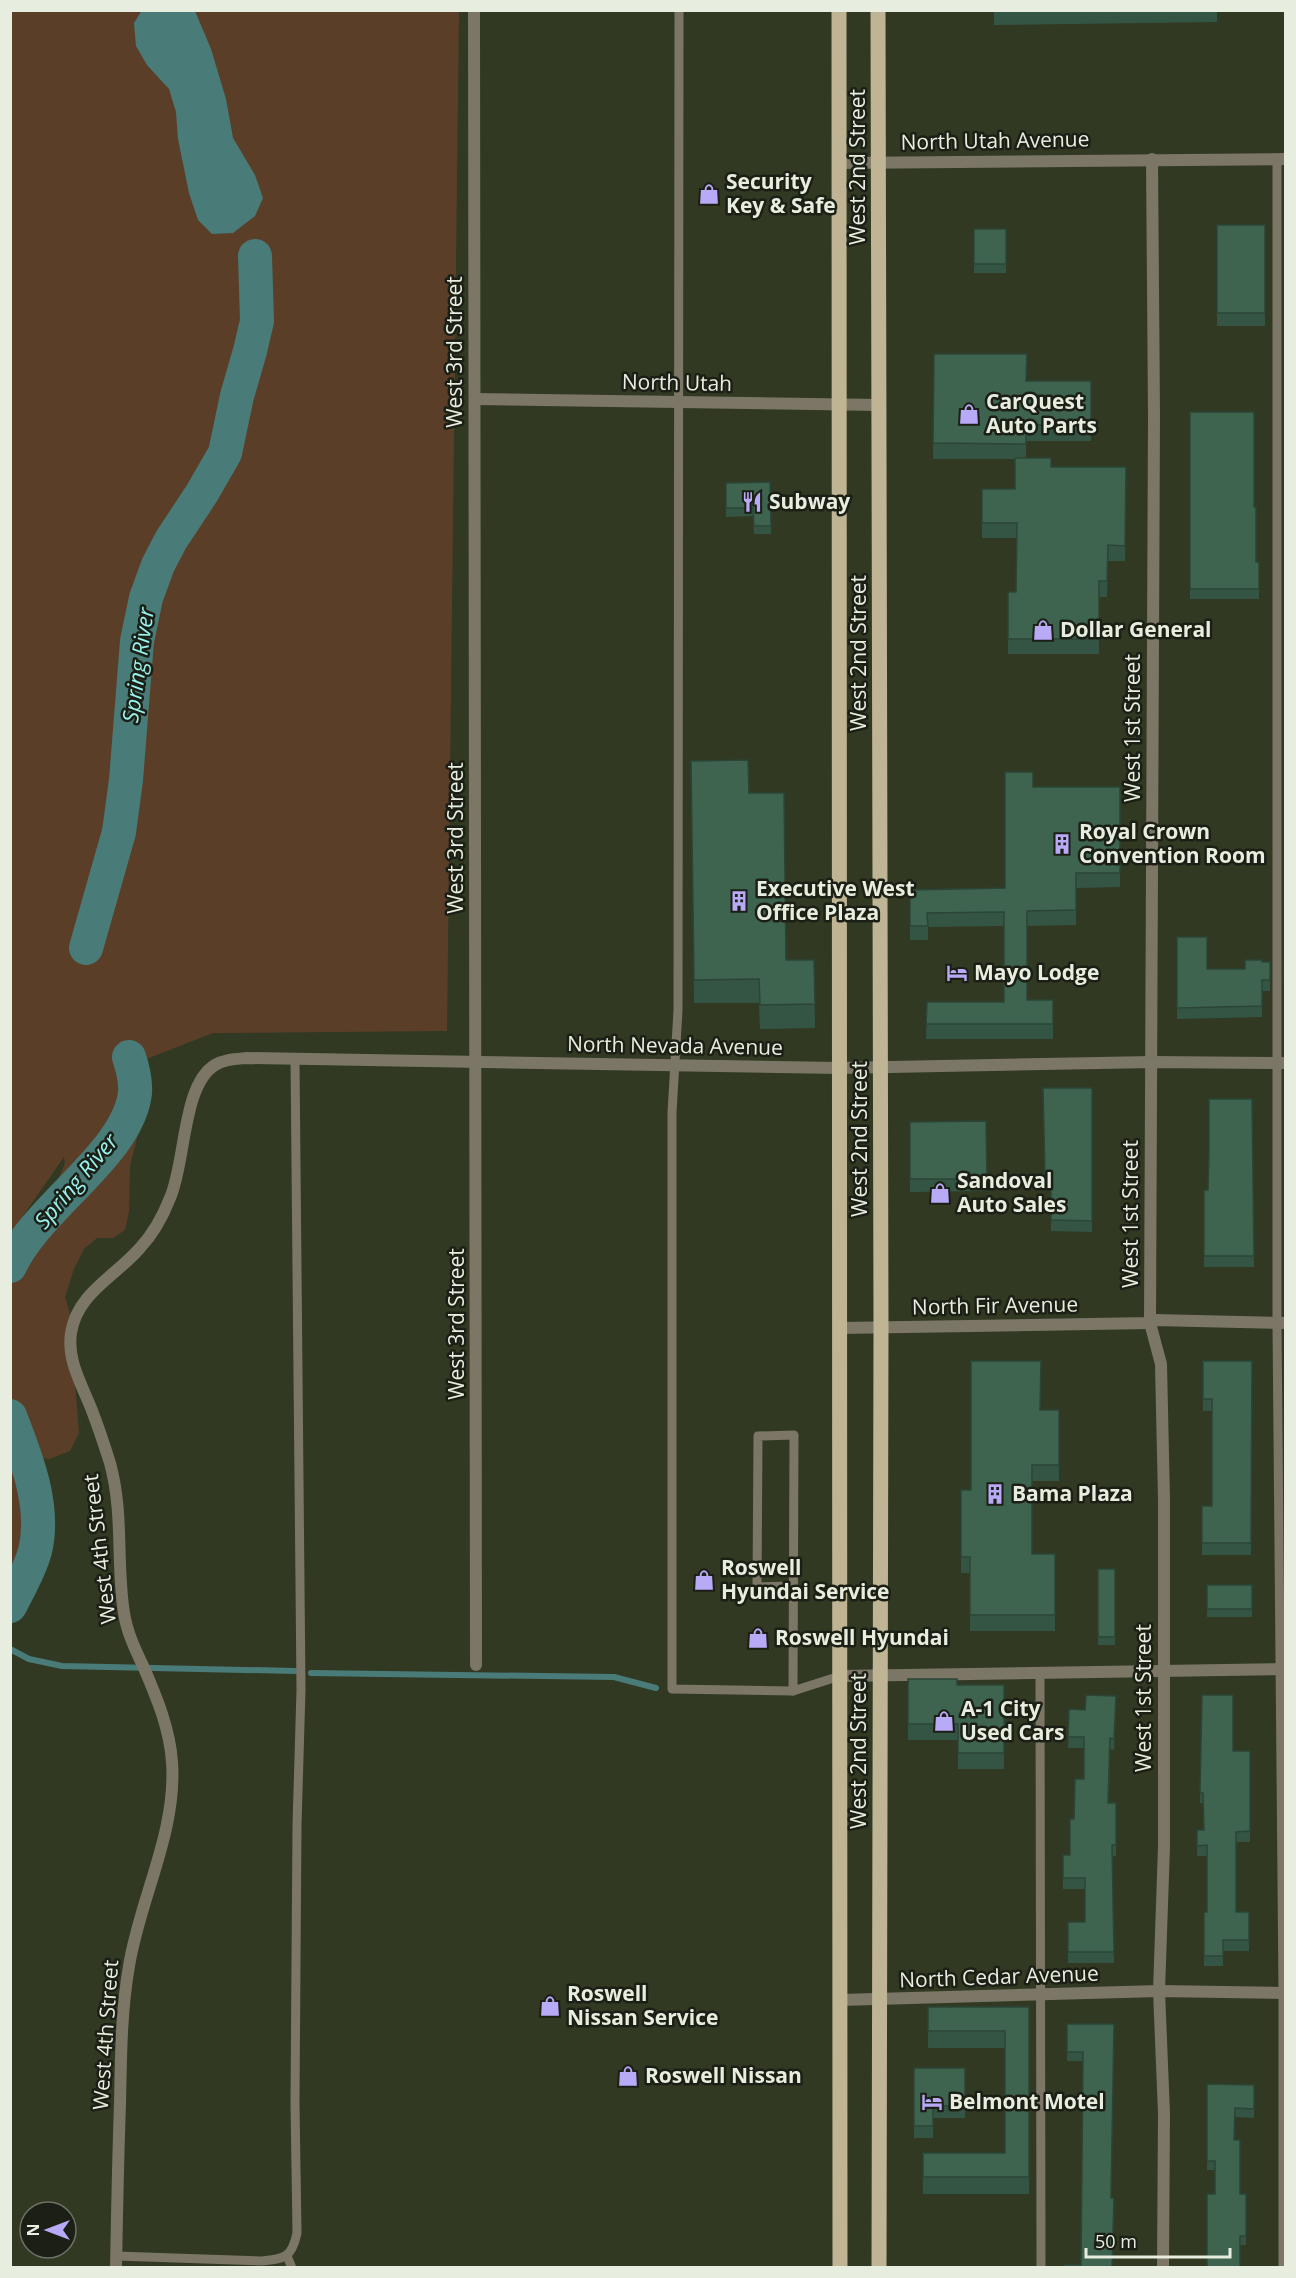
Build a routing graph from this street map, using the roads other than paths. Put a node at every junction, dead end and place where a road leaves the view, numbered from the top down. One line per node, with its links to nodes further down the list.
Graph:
1 (474, 10): 9 (street, West 3rd Street)
2 (679, 10): 10 (lane)
3 (839, 10): 7 (main road, West 2nd Street)
4 (878, 10): 8 (main road, West 2nd Street)
5 (1152, 159): 6 (street, North Utah Avenue); 8 (street, North Utah Avenue); 15 (street, West 1st Street)
6 (1281, 159): 16 (lane)
7 (839, 163): 8 (street, North Utah Avenue); 11 (main road, West 2nd Street)
8 (879, 163): 12 (main road, West 2nd Street)
9 (475, 399): 10 (street, North Utah); 14 (street, West 3rd Street)
10 (680, 402): 11 (street, North Utah); 17 (lane)
11 (839, 405): 12 (street, North Utah); 18 (main road, West 2nd Street)
12 (879, 405): 19 (main road, West 2nd Street)
13 (295, 1059): 14 (street, North Nevada Avenue); 20 (street, North Nevada Avenue); 38 (lane)
14 (476, 1062): 17 (street, North Nevada Avenue); 26 (street, West 3rd Street)
15 (1152, 1062): 16 (street, North Nevada Avenue); 19 (street, North Nevada Avenue); 21 (street, West 1st Street)
16 (1281, 1063): 22 (lane)
17 (675, 1065): 18 (street, North Nevada Avenue); 32 (lane)
18 (839, 1068): 19 (street, North Nevada Avenue); 23 (main road, West 2nd Street)
19 (881, 1068): 24 (main road, West 2nd Street)
20 (203, 1076): 39 (street, West 4th Street)
21 (1150, 1323): 22 (street, North Fir Avenue); 24 (street, North Fir Avenue); 28 (street, West 1st Street)
22 (1281, 1323): 27 (lane)
23 (840, 1328): 24 (street, North Fir Avenue); 30 (main road, West 2nd Street)
24 (881, 1328): 31 (main road, West 2nd Street)
25 (792, 1586): 25 (lane); 32 (lane)
26 (476, 1665)
27 (1282, 1669): 28 (street); 34 (lane)
28 (1163, 1671): 29 (street); 33 (street, West 1st Street)
29 (1040, 1673): 31 (street); 35 (lane)
30 (840, 1676): 31 (street); 32 (lane); 36 (main road, West 2nd Street)
31 (880, 1676): 37 (main road, West 2nd Street)
32 (793, 1691)
33 (1159, 1991): 34 (street, North Cedar Avenue); 35 (street, North Cedar Avenue); 44 (street, West 1st Street)
34 (1284, 1993): 45 (lane)
35 (1040, 1995): 37 (street, North Cedar Avenue); 43 (lane)
36 (840, 2000): 37 (street, North Cedar Avenue); 41 (main road, West 2nd Street)
37 (880, 2000): 42 (main road, West 2nd Street)
38 (287, 2256): 39 (lane); 40 (lane)
39 (116, 2262)
40 (292, 2268)
41 (840, 2268)
42 (879, 2268)
43 (1041, 2268)
44 (1163, 2268)
45 (1282, 2268)

